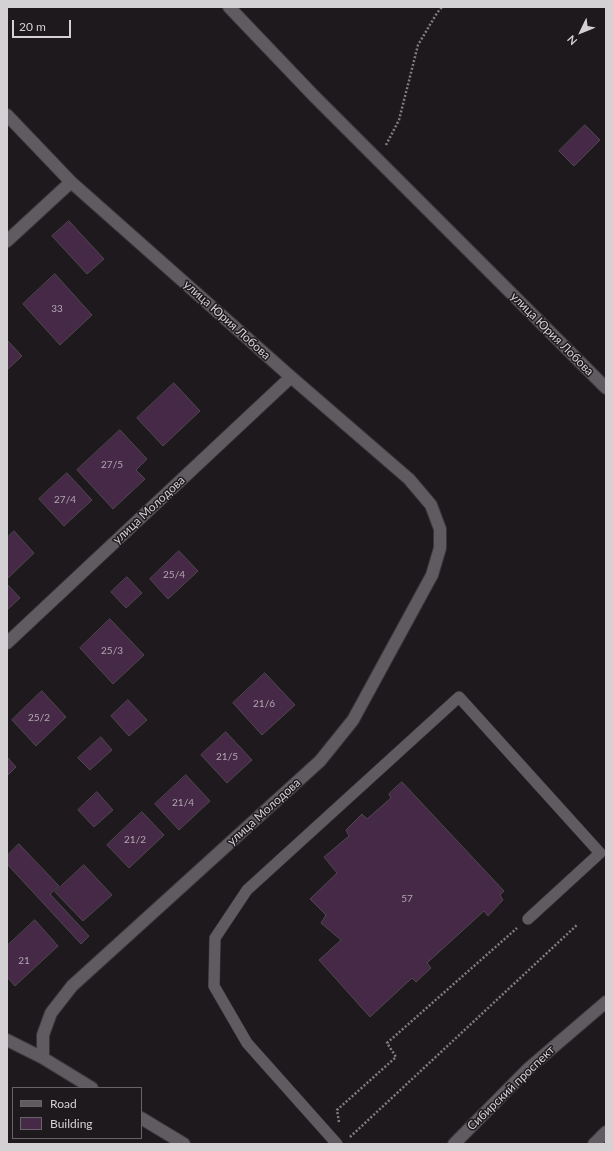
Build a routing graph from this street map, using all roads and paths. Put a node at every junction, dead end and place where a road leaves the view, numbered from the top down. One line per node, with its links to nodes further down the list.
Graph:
1 (229, 7): 4 (street, улица Юрия Лобова)
2 (442, 7): 4 (path)
3 (7, 115): 5 (street, улица Юрия Лобова)
4 (379, 160): 8 (street, улица Юрия Лобова)
5 (71, 182): 6 (street); 7 (street, улица Юрия Лобова)
6 (7, 241)
7 (291, 377): 9 (street, улица Юрия Лобова); 10 (street, улица Молодова)
8 (606, 388)
9 (440, 529): 15 (street, улица Молодова)
10 (7, 643)
11 (528, 919): 18 (path); 22 (lane)
12 (578, 924): 21 (path)
13 (606, 1002): 24 (street, Сибирский проспект)
14 (7, 1040): 15 (street)
15 (43, 1058): 16 (street)
16 (90, 1087)
17 (142, 1119): 23 (street)
18 (342, 1128)
19 (346, 1132): 21 (path)
20 (606, 1132): 25 (street)
21 (350, 1137): 22 (path)
22 (341, 1142)
23 (184, 1144)
24 (454, 1144)
25 (594, 1144)

